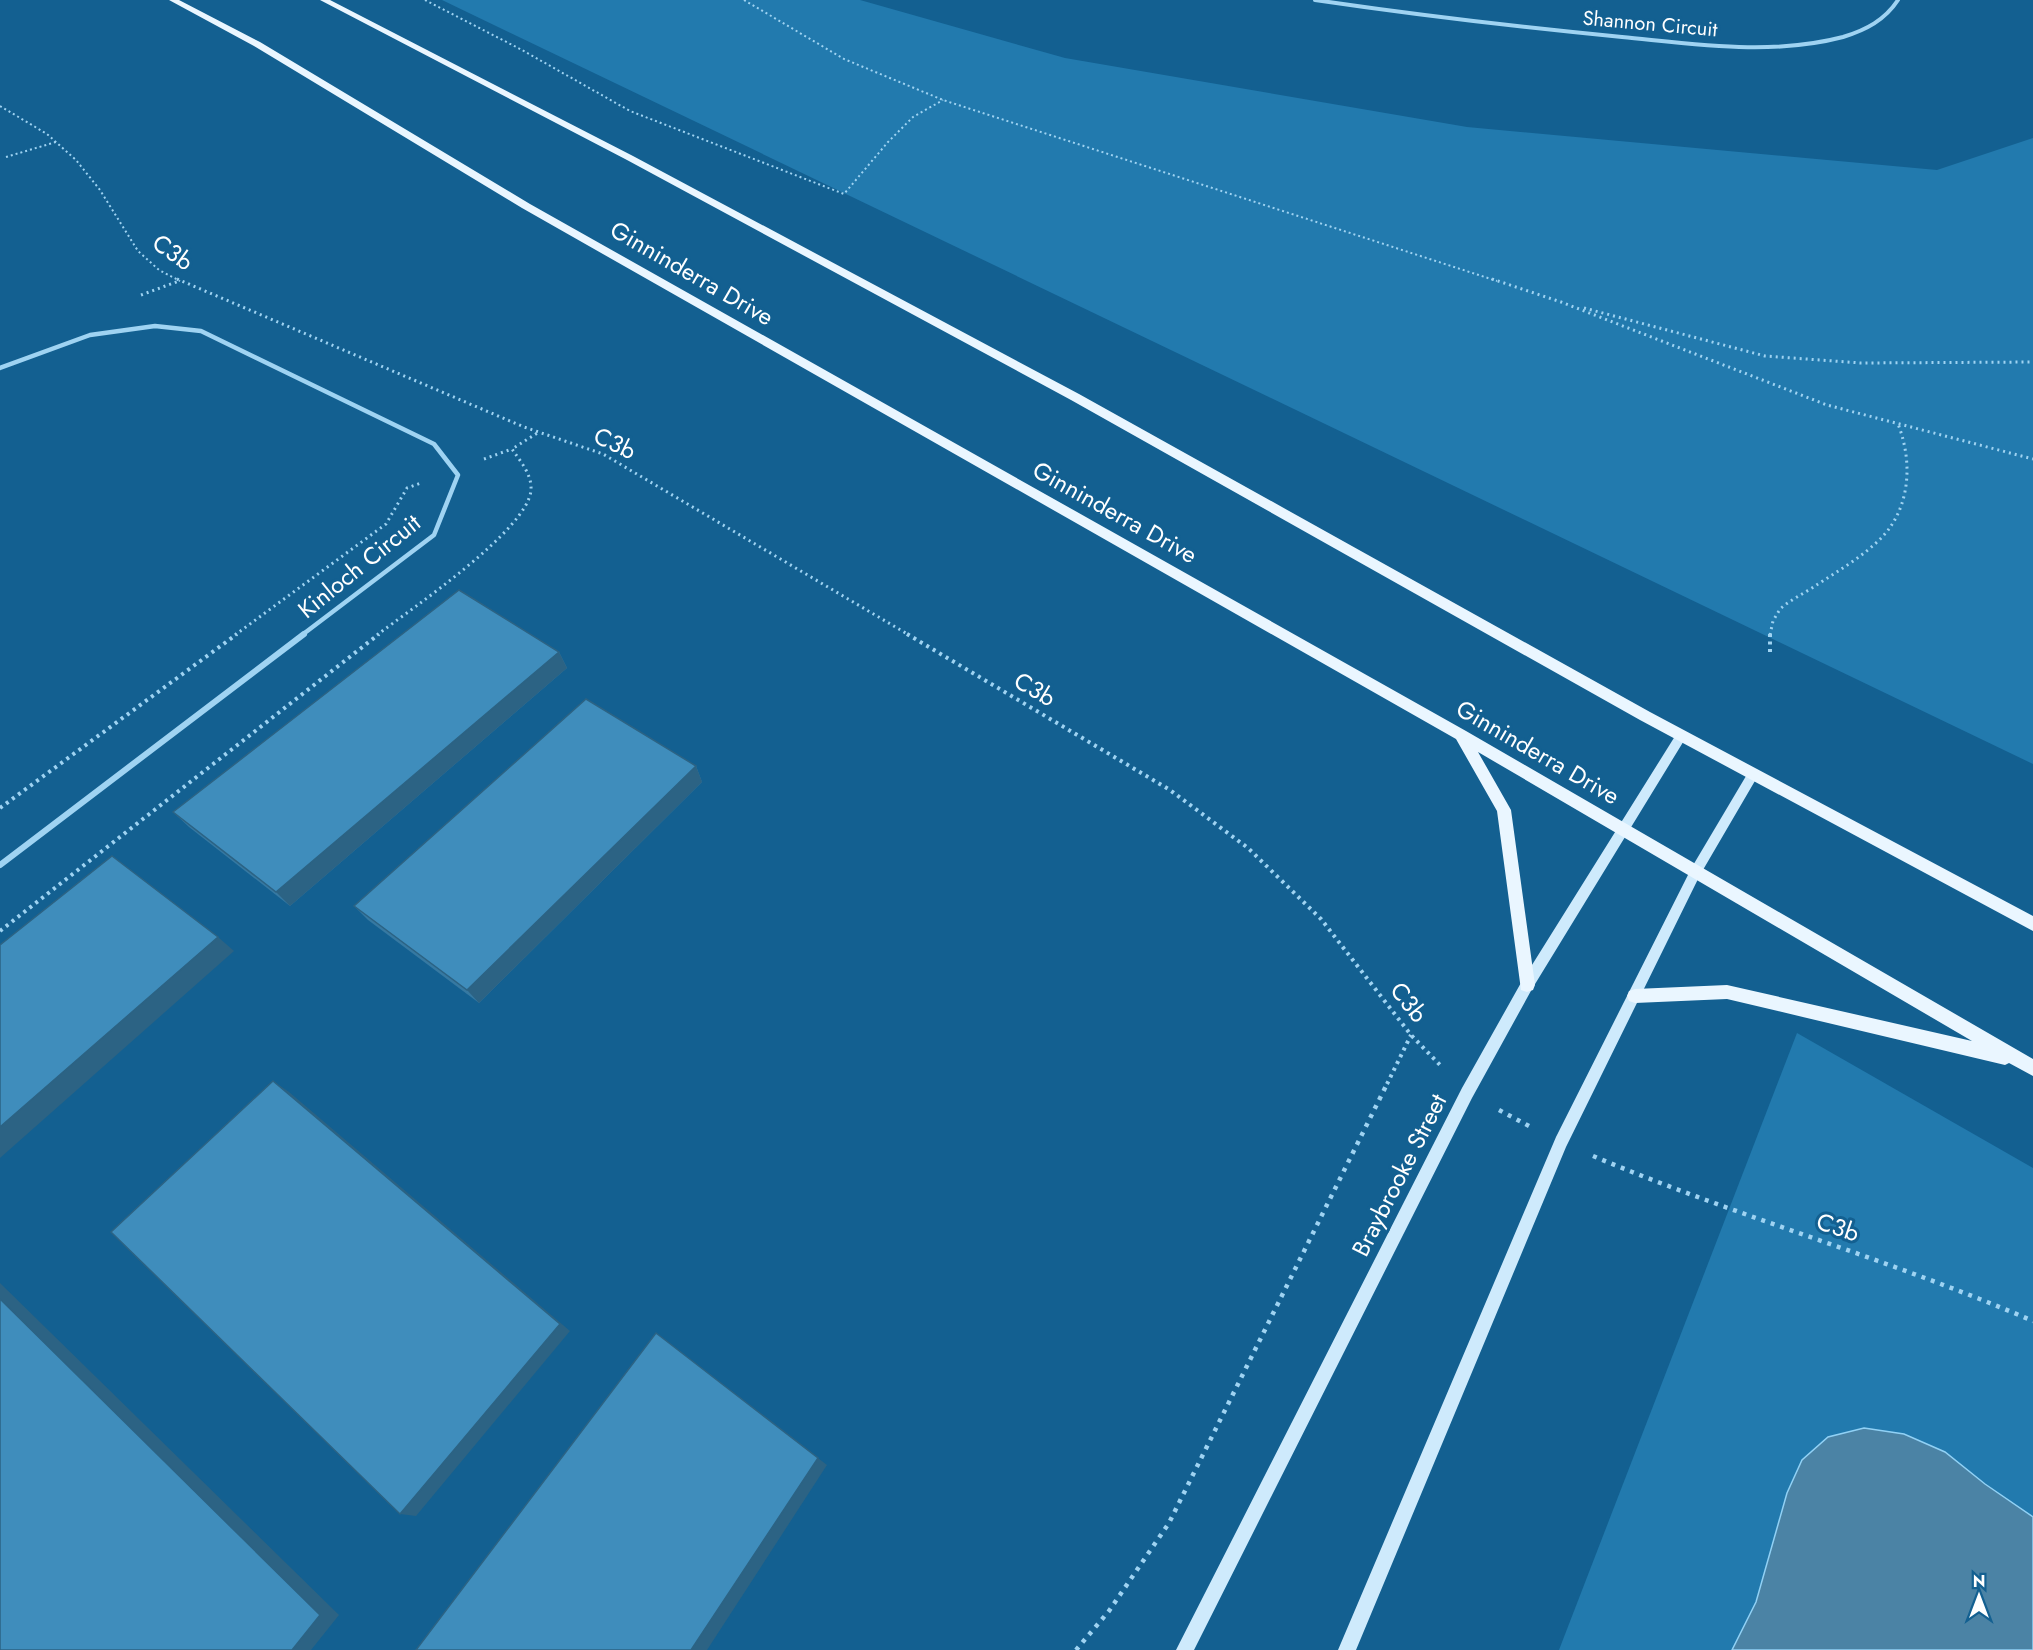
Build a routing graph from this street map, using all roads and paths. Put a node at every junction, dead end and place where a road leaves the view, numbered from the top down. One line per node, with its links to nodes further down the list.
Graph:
1 (173, 0): 20 (main road, Ginninderra Drive)
2 (324, 0): 21 (main road)
3 (424, 0): 7 (path)
4 (744, 0): 7 (path)
5 (1315, 0): 6 (street, Shannon Circuit)
6 (1898, 0)
7 (943, 100): 11 (path)
8 (0, 106): 9 (path, C3b)
9 (56, 142): 10 (path); 15 (path, C3b)
10 (6, 157)
11 (1561, 302): 12 (path); 14 (path)
12 (2033, 362)
13 (0, 368): 18 (street)
14 (1898, 423): 17 (path); 19 (path)
15 (540, 432): 16 (path); 31 (path, C3b)
16 (512, 449): 18 (path); 28 (path)
17 (2033, 459)
18 (454, 471): 23 (path); 25 (street, Kinloch Circuit)
19 (1770, 652)
20 (1461, 735): 24 (main road, Ginninderra Drive); 29 (main road)
21 (1682, 736): 22 (main road); 24 (street, Braybrooke Street)
22 (1754, 774): 26 (street); 27 (main road)
23 (0, 808)
24 (1623, 829): 26 (main road, Ginninderra Drive); 29 (street, Braybrooke Street)
25 (0, 865)
26 (1696, 871): 30 (street); 32 (main road, Ginninderra Drive)
27 (2033, 924)
28 (0, 931)
29 (1527, 985): 33 (street, Braybrooke Street)
30 (1635, 996): 32 (main road); 34 (street)
31 (1412, 1035): 33 (path, C3b); 36 (path)
32 (2026, 1064)
33 (1467, 1093): 34 (path, C3b); 37 (street, Braybrooke Street)
34 (1561, 1142): 35 (path, C3b); 38 (street)
35 (2033, 1321)
36 (1076, 1650)
37 (1185, 1650)
38 (1347, 1650)

